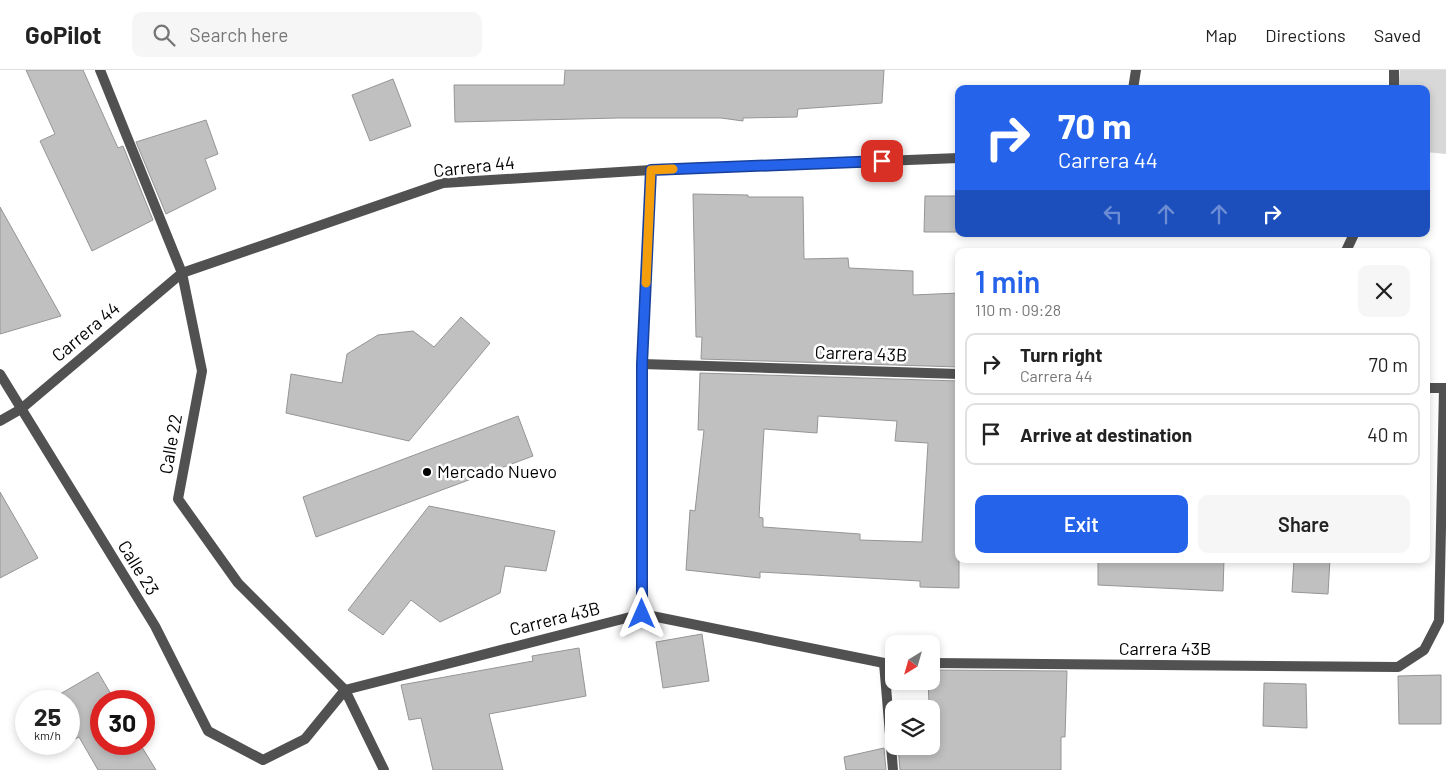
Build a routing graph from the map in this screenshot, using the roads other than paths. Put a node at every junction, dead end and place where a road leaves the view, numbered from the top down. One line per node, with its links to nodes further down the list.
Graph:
1 (100, 70): 8 (street, Calle 22)
2 (1136, 70): 4 (street)
3 (1394, 70): 5 (street)
4 (1134, 85)
5 (1394, 85)
6 (955, 158): 7 (street, Carrera 44)
7 (651, 170): 8 (street, Carrera 44); 9 (street)
8 (182, 273): 14 (street, Carrera 44); 20 (street, Calle 22)
9 (642, 364): 11 (street, Carrera 43B); 16 (street)
10 (0, 374): 14 (street, Calle 23)
11 (955, 374)
12 (1430, 388): 13 (street)
13 (1445, 388): 17 (street)
14 (21, 409): 15 (street, Carrera 44); 20 (street, Calle 23)
15 (0, 421)
16 (642, 614): 18 (street, Carrera 43B); 20 (street, Carrera 43B)
17 (1443, 622): 19 (street, Carrera 43B)
18 (885, 662)
19 (940, 663)
20 (345, 690): 22 (street, Calle 22)
21 (890, 690): 23 (street)
22 (384, 770)
23 (894, 770)

